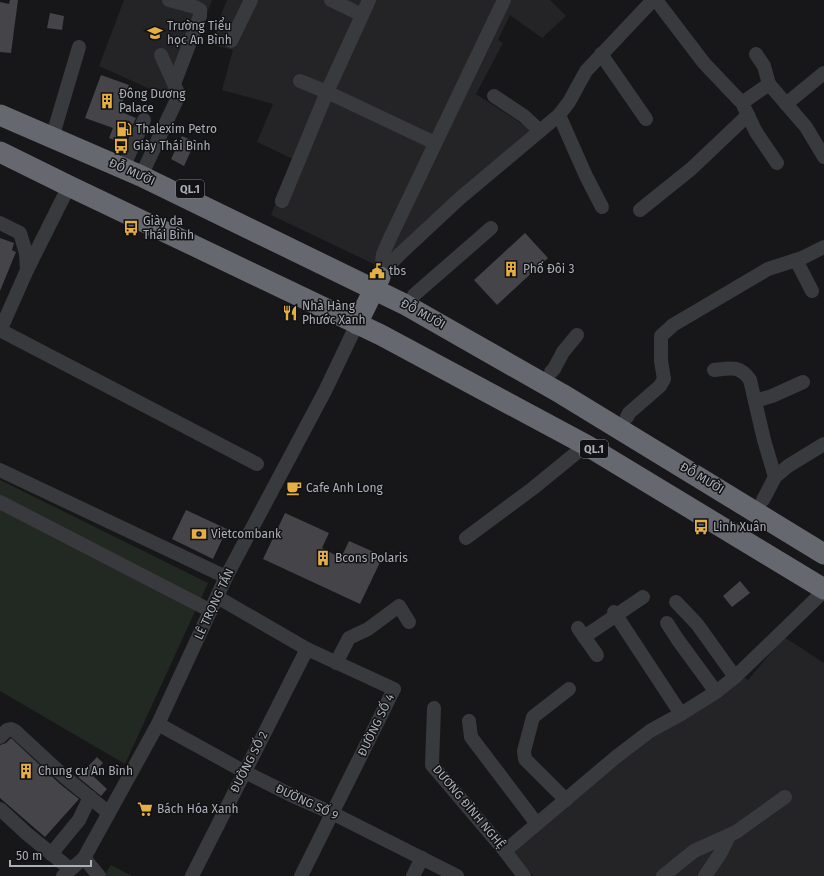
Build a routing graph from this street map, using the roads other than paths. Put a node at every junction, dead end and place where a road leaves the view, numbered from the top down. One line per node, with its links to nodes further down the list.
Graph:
1 (169, 0): 15 (street)
2 (251, 0): 8 (street)
3 (331, 0): 7 (street)
4 (369, 0): 7 (street)
5 (504, 0): 29 (street)
6 (652, 0): 11 (street); 21 (street)
7 (362, 15): 17 (street)
8 (231, 41)
9 (79, 47): 26 (street)
10 (161, 54): 15 (street)
11 (601, 54): 23 (street); 24 (street)
12 (756, 54): 16 (street)
13 (824, 73): 20 (street)
14 (300, 81): 17 (street)
15 (174, 84): 33 (street)
16 (769, 84): 20 (street); 21 (street)
17 (327, 92): 29 (street); 35 (street)
18 (494, 96): 27 (street)
19 (0, 102): 26 (highway, ĐỖ MƯỜI / QL.1)
20 (786, 104): 31 (street)
21 (745, 109): 32 (street); 37 (street)
22 (0, 114): 33 (highway, ĐỖ MƯỜI / QL.1)
23 (559, 115): 27 (street); 36 (street)
24 (646, 119)
25 (144, 120): 33 (street)
26 (55, 128): 33 (highway, ĐỖ MƯỜI / QL.1)
27 (540, 131): 43 (street)
28 (0, 141): 46 (highway, ĐỖ MƯỜI / QL.1)
29 (435, 143): 43 (street)
30 (0, 152): 34 (highway, ĐỖ MƯỜI / QL.1)
31 (824, 157)
32 (777, 162)
33 (134, 168): 43 (highway, ĐỖ MƯỜI / QL.1)
34 (69, 186): 42 (street); 46 (highway, ĐỖ MƯỜI / QL.1)
35 (282, 201)
36 (602, 207)
37 (640, 210)
38 (0, 223): 42 (street)
39 (491, 228): 45 (street)
40 (824, 247): 41 (street)
41 (796, 260): 44 (street); 53 (street)
42 (26, 270): 47 (street)
43 (377, 283): 45 (highway, ĐỖ MƯỜI / QL.1); 46 (highway); 63 (highway, ĐỖ MƯỜI / QL.1)
44 (812, 291)
45 (414, 295): 50 (highway, ĐỖ MƯỜI / QL.1)
46 (360, 318): 55 (highway, ĐỖ MƯỜI / QL.1); 64 (highway, ĐỖ MƯỜI / QL.1); 65 (street, LÊ TRỌNG TẤN)
47 (0, 330): 56 (street)
48 (577, 335): 50 (street)
49 (714, 370): 52 (street)
50 (551, 372): 53 (highway, ĐỖ MƯỜI / QL.1)
51 (803, 382): 52 (street)
52 (756, 401): 58 (street)
53 (627, 417): 59 (highway, ĐỖ MƯỜI / QL.1)
54 (824, 444): 58 (street)
55 (586, 445): 61 (street); 66 (highway, ĐỖ MƯỜI / QL.1)
56 (257, 464)
57 (0, 470): 65 (street)
58 (775, 477): 59 (street)
59 (763, 500): 62 (highway, ĐỖ MƯỜI / QL.1)
60 (0, 502): 70 (street)
61 (466, 538)
62 (824, 540)
63 (824, 554)
64 (824, 576)
65 (226, 577): 67 (street, LÊ TRỌNG TẤN)
66 (824, 590): 77 (street)
67 (217, 597): 70 (street, LÊ TRỌNG TẤN); 74 (street, ĐƯỜNG SỐ 4)
68 (643, 597): 71 (street)
69 (676, 602): 77 (street)
70 (211, 610): 83 (street, LÊ TRỌNG TẤN)
71 (615, 614): 75 (street); 81 (street)
72 (409, 622): 76 (street)
73 (667, 623): 79 (street)
74 (307, 649): 76 (street, ĐƯỜNG SỐ 4); 85 (street, ĐƯỜNG SỐ 2)
75 (597, 655)
76 (336, 663): 91 (street, ĐƯỜNG SỐ 4)
77 (735, 676): 79 (street)
78 (569, 689): 88 (street)
79 (716, 692): 81 (street)
80 (434, 708): 94 (street, DƯƠNG ĐÌNH NGHỆ)
81 (681, 714): 88 (street)
82 (469, 721): 92 (street)
83 (158, 724): 85 (street, ĐƯỜNG SỐ 9); 90 (street, LÊ TRỌNG TẤN)
84 (0, 737): 86 (street)
85 (245, 772): 91 (street, ĐƯỜNG SỐ 9); 101 (street, ĐƯỜNG SỐ 2)
86 (90, 797): 90 (street); 95 (street)
87 (785, 798): 93 (street)
88 (566, 800): 92 (street)
89 (0, 809): 95 (street)
90 (109, 813): 96 (street, LÊ TRỌNG TẤN)
91 (332, 814): 97 (street, ĐƯỜNG SỐ 9); 102 (street, ĐƯỜNG SỐ 4)
92 (537, 824): 94 (street)
93 (729, 836): 105 (street); 106 (street)
94 (506, 851): 99 (street, DƯƠNG ĐÌNH NGHỆ)
95 (51, 854): 98 (street)
96 (84, 858): 98 (street, LÊ TRỌNG TẤN); 100 (street)
97 (422, 858): 103 (street); 104 (street, ĐƯỜNG SỐ 9)
98 (66, 873)
99 (518, 874)
100 (98, 876)
101 (192, 876)
102 (301, 876)
103 (413, 876)
104 (457, 876)
105 (663, 876)
106 (705, 876)

